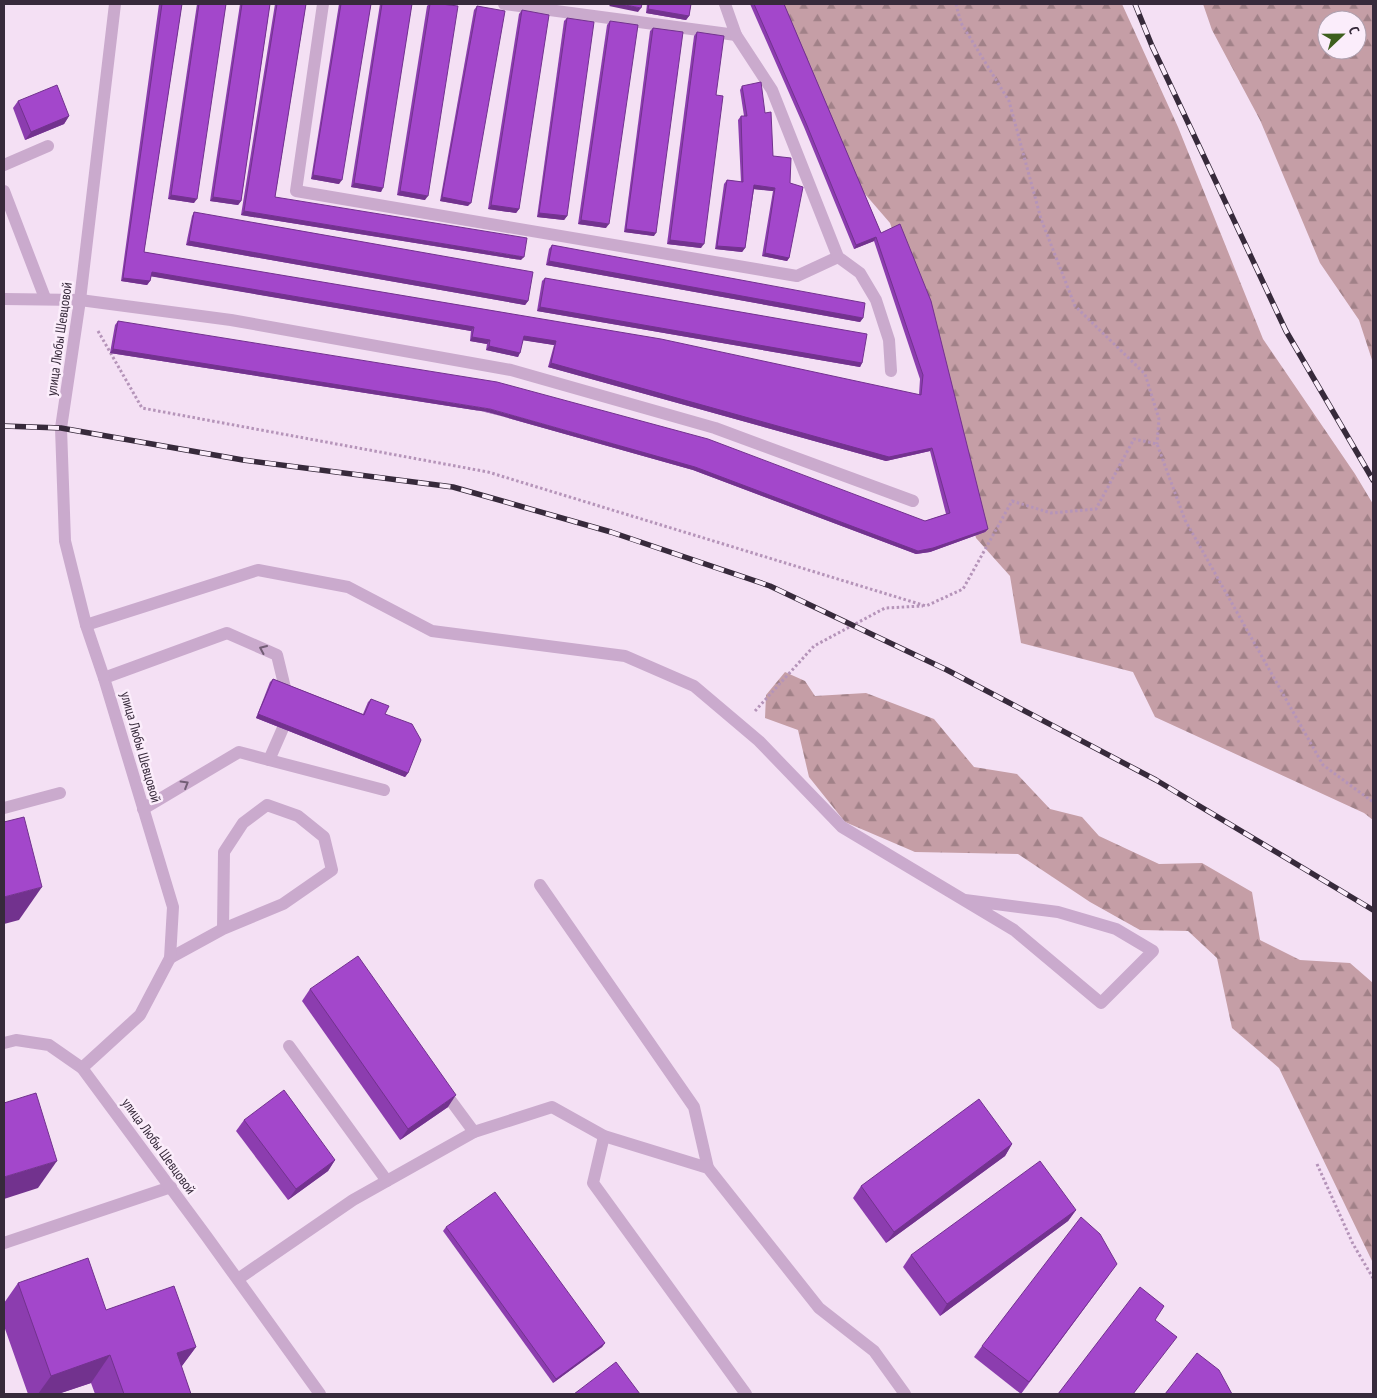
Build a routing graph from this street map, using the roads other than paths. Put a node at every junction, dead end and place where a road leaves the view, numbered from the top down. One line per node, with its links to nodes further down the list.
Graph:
1 (115, 4): 12 (street, улица Любы Шевцовой)
2 (323, 4): 9 (street)
3 (504, 4): 5 (street)
4 (725, 4): 5 (street)
5 (736, 35): 9 (street)
6 (48, 146): 7 (street)
7 (4, 165)
8 (4, 191): 10 (street)
9 (838, 258): 13 (street)
10 (45, 298): 11 (street); 12 (street)
11 (4, 299)
12 (80, 300): 14 (street); 15 (street, улица Любы Шевцовой)
13 (891, 371)
14 (913, 501)
15 (86, 625): 16 (street, улица Любы Шевцовой); 25 (street)
16 (104, 678): 17 (street, one-way to 16); 23 (street, улица Любы Шевцовой)
17 (285, 688)
18 (283, 728): 19 (street)
19 (269, 760): 20 (street); 23 (street, one-way to 19)
20 (384, 790)
21 (60, 794): 22 (street)
22 (4, 808)
23 (143, 809): 27 (street, улица Любы Шевцовой)
24 (540, 885): 34 (street)
25 (965, 900): 25 (street)
26 (224, 929): 26 (street); 27 (street)
27 (170, 958): 30 (street, улица Любы Шевцовой)
28 (4, 1043): 30 (street)
29 (289, 1046): 35 (street)
30 (82, 1068): 36 (street, улица Любы Шевцовой)
31 (434, 1078): 32 (street)
32 (474, 1132): 33 (street); 35 (street)
33 (604, 1136): 34 (street); 40 (street)
34 (708, 1168): 41 (street)
35 (387, 1181): 38 (street)
36 (170, 1187): 37 (street); 38 (street, улица Любы Шевцовой)
37 (4, 1243)
38 (238, 1279): 39 (street, улица Любы Шевцовой)
39 (320, 1394)
40 (746, 1394)
41 (905, 1394)

